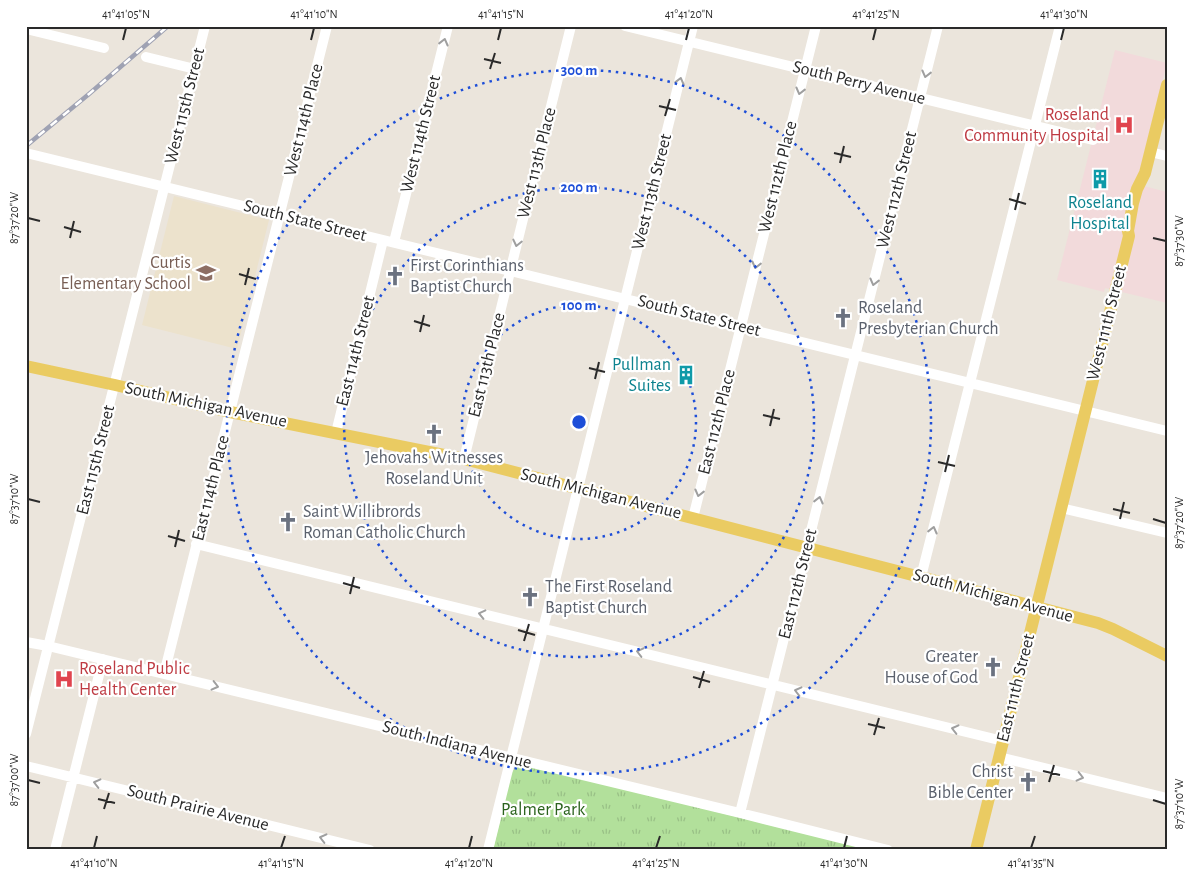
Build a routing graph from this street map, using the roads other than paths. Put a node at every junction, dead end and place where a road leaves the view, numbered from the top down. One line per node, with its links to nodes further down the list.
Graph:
1 (205, 26): 14 (street, West 115th Street)
2 (327, 26): 24 (street, West 114th Place)
3 (448, 26): 26 (street, West 114th Street, one-way to 3)
4 (571, 26): 27 (street, West 113th Place, one-way to 27)
5 (624, 26): 11 (street, South Perry Avenue)
6 (693, 26): 11 (street, West 113th Street)
7 (816, 26): 15 (street, West 112th Place)
8 (938, 26): 17 (street, West 112th Street, one-way to 17)
9 (1060, 26): 18 (street)
10 (26, 29): 12 (street)
11 (689, 42): 15 (street, South Perry Avenue); 28 (street, West 113th Street, one-way to 11)
12 (104, 48)
13 (146, 57): 14 (street)
14 (195, 69): 23 (street, West 115th Street)
15 (805, 70): 17 (street, South Perry Avenue); 29 (street, West 112th Place, one-way to 29)
16 (1167, 86): 20 (main road, West 111th Street)
17 (920, 98): 18 (street, South Perry Avenue); 30 (street, West 112th Street, one-way to 30)
18 (1036, 126): 19 (street, South Perry Avenue); 32 (street)
19 (1093, 140)
20 (1150, 152): 22 (street); 34 (main road, West 111th Street)
21 (26, 153): 23 (street, South State Street)
22 (1167, 156)
23 (165, 186): 24 (street, South State Street); 33 (street, East 115th Street)
24 (280, 214): 25 (street, South State Street); 35 (street, East 114th Place)
25 (383, 240): 26 (street, South State Street); 37 (street, East 114th Street)
26 (394, 242): 27 (street, South State Street)
27 (510, 271): 28 (street, South State Street); 38 (street, East 113th Place)
28 (626, 299): 29 (street, South State Street); 39 (street, West 113th Street)
29 (741, 327): 30 (street, South State Street); 41 (street, East 112th Place, one-way to 41)
30 (856, 355): 32 (street, South State Street); 44 (street, East 112th Street, one-way to 30)
31 (26, 366): 33 (main road, South Michigan Avenue)
32 (970, 383): 34 (street, South State Street); 45 (street, one-way to 32)
33 (115, 384): 35 (main road, South Michigan Avenue); 49 (street, East 115th Street)
34 (1085, 411): 36 (street, South State Street); 40 (main road, East 111th Street)
35 (230, 412): 37 (main road, South Michigan Avenue); 43 (street, East 114th Place)
36 (1167, 431)
37 (336, 433): 38 (main road, South Michigan Avenue)
38 (464, 459): 39 (main road, South Michigan Avenue)
39 (578, 488): 41 (main road, South Michigan Avenue); 47 (street, West 113th Street)
40 (1061, 508): 42 (street); 46 (main road, East 111th Street)
41 (693, 518): 44 (main road, South Michigan Avenue)
42 (1167, 533)
43 (196, 544): 47 (street, one-way to 43); 52 (street, East 114th Place)
44 (807, 548): 45 (main road, South Michigan Avenue); 53 (street, East 112th Street)
45 (921, 577): 46 (main road, South Michigan Avenue)
46 (1036, 607): 50 (main road, South Michigan Avenue); 55 (main road, East 111th Street)
47 (543, 629): 53 (street, one-way to 47); 57 (street, West 113th Street)
48 (26, 642): 49 (street, South Indiana Avenue)
49 (48, 646): 51 (street, South Indiana Avenue); 54 (street, East 115th Street)
50 (1167, 656)
51 (103, 659): 52 (street, South Indiana Avenue); 59 (street)
52 (164, 674): 57 (street, South Indiana Avenue, one-way to 57)
53 (773, 685): 55 (street, one-way to 53); 61 (street, East 112th Street)
54 (26, 734)
55 (1003, 741): 56 (main road, East 111th Street)
56 (999, 757): 60 (street, one-way to 60); 66 (main road, East 111th Street)
57 (510, 758): 61 (street, South Indiana Avenue); 64 (street, West 113th Street)
58 (26, 766): 59 (street, South Prairie Avenue)
59 (73, 777): 62 (street); 63 (street, South Prairie Avenue, one-way to 59)
60 (1167, 798)
61 (740, 813): 65 (street, South Indiana Avenue)
62 (55, 850)
63 (370, 850)
64 (488, 850)
65 (888, 850)
66 (976, 850)

